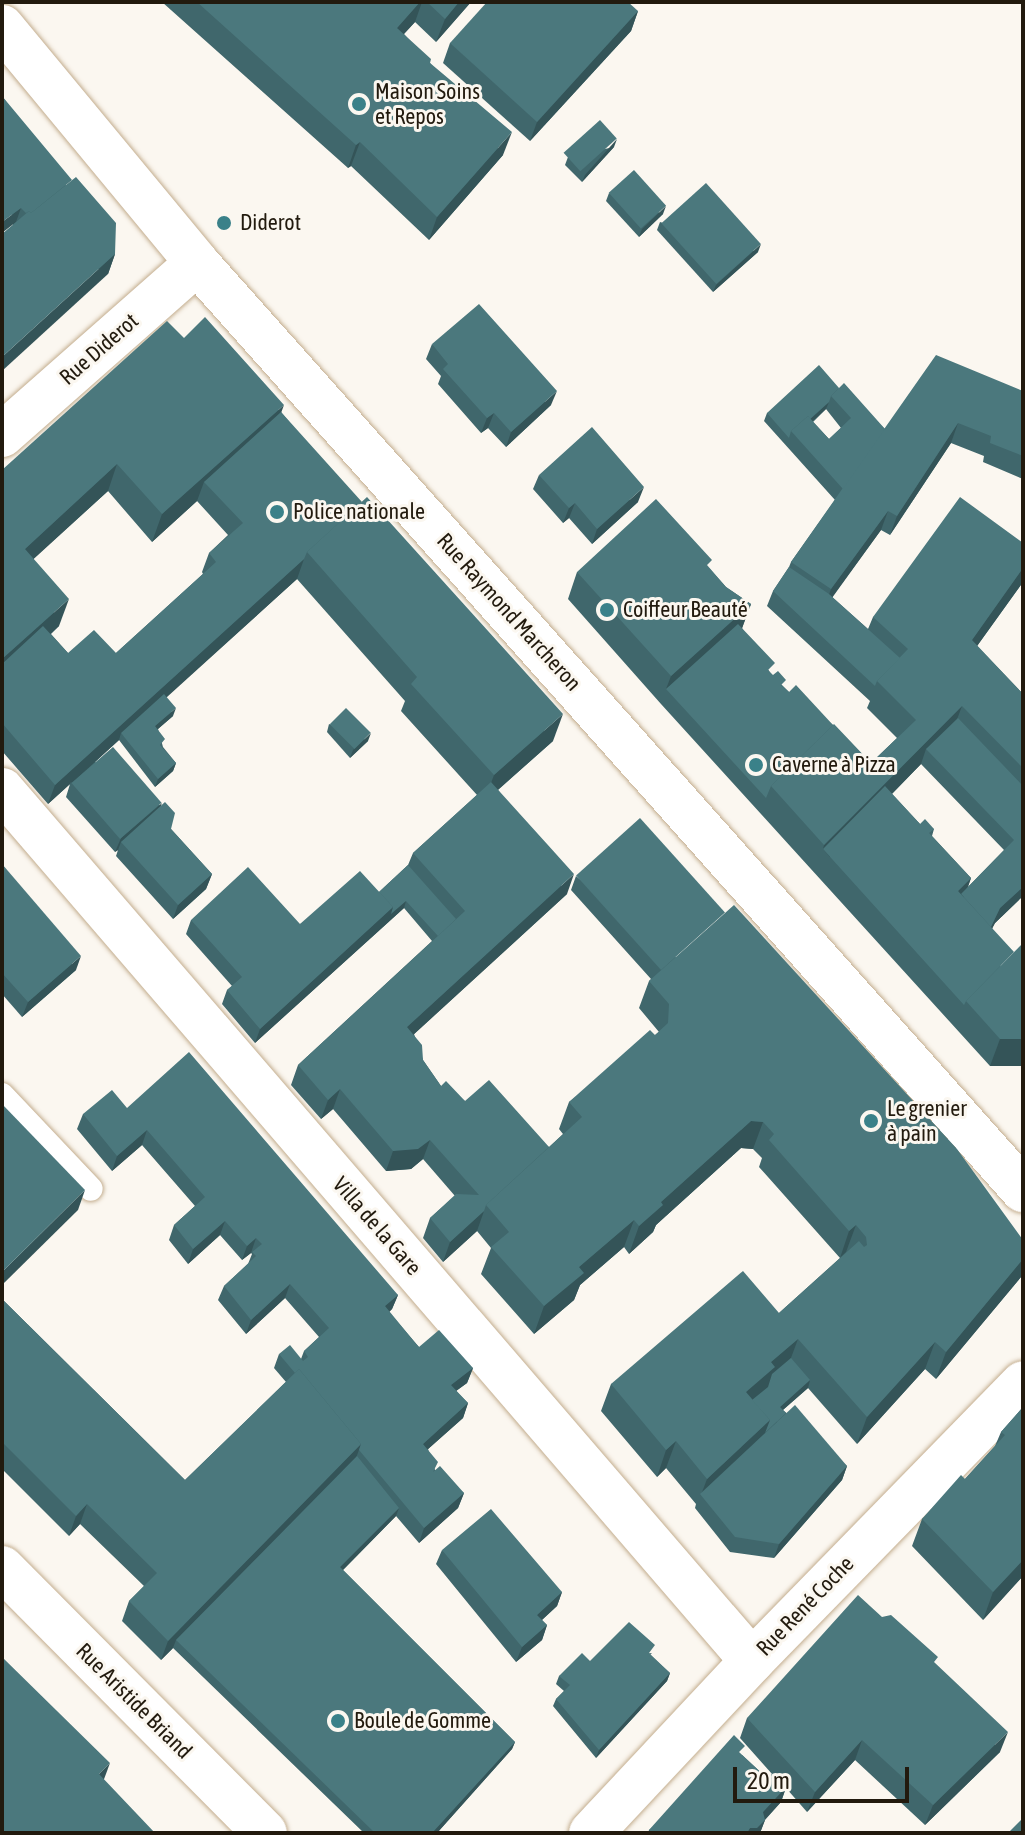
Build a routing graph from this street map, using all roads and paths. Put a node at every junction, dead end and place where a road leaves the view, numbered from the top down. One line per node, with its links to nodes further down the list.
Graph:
1 (2, 27): 2 (street, Rue Raymond Marcheron)
2 (197, 263): 3 (street, Rue Diderot); 6 (street, Rue Raymond Marcheron)
3 (2, 435)
4 (2, 790): 10 (street, Villa de la Gare)
5 (2, 1095): 7 (lane)
6 (1017, 1169)
7 (91, 1189)
8 (1023, 1383): 10 (street, Rue René Coche)
9 (2, 1568): 11 (street, Rue Aristide Briand)
10 (752, 1661): 12 (street, Rue René Coche)
11 (265, 1833)
12 (591, 1833)

